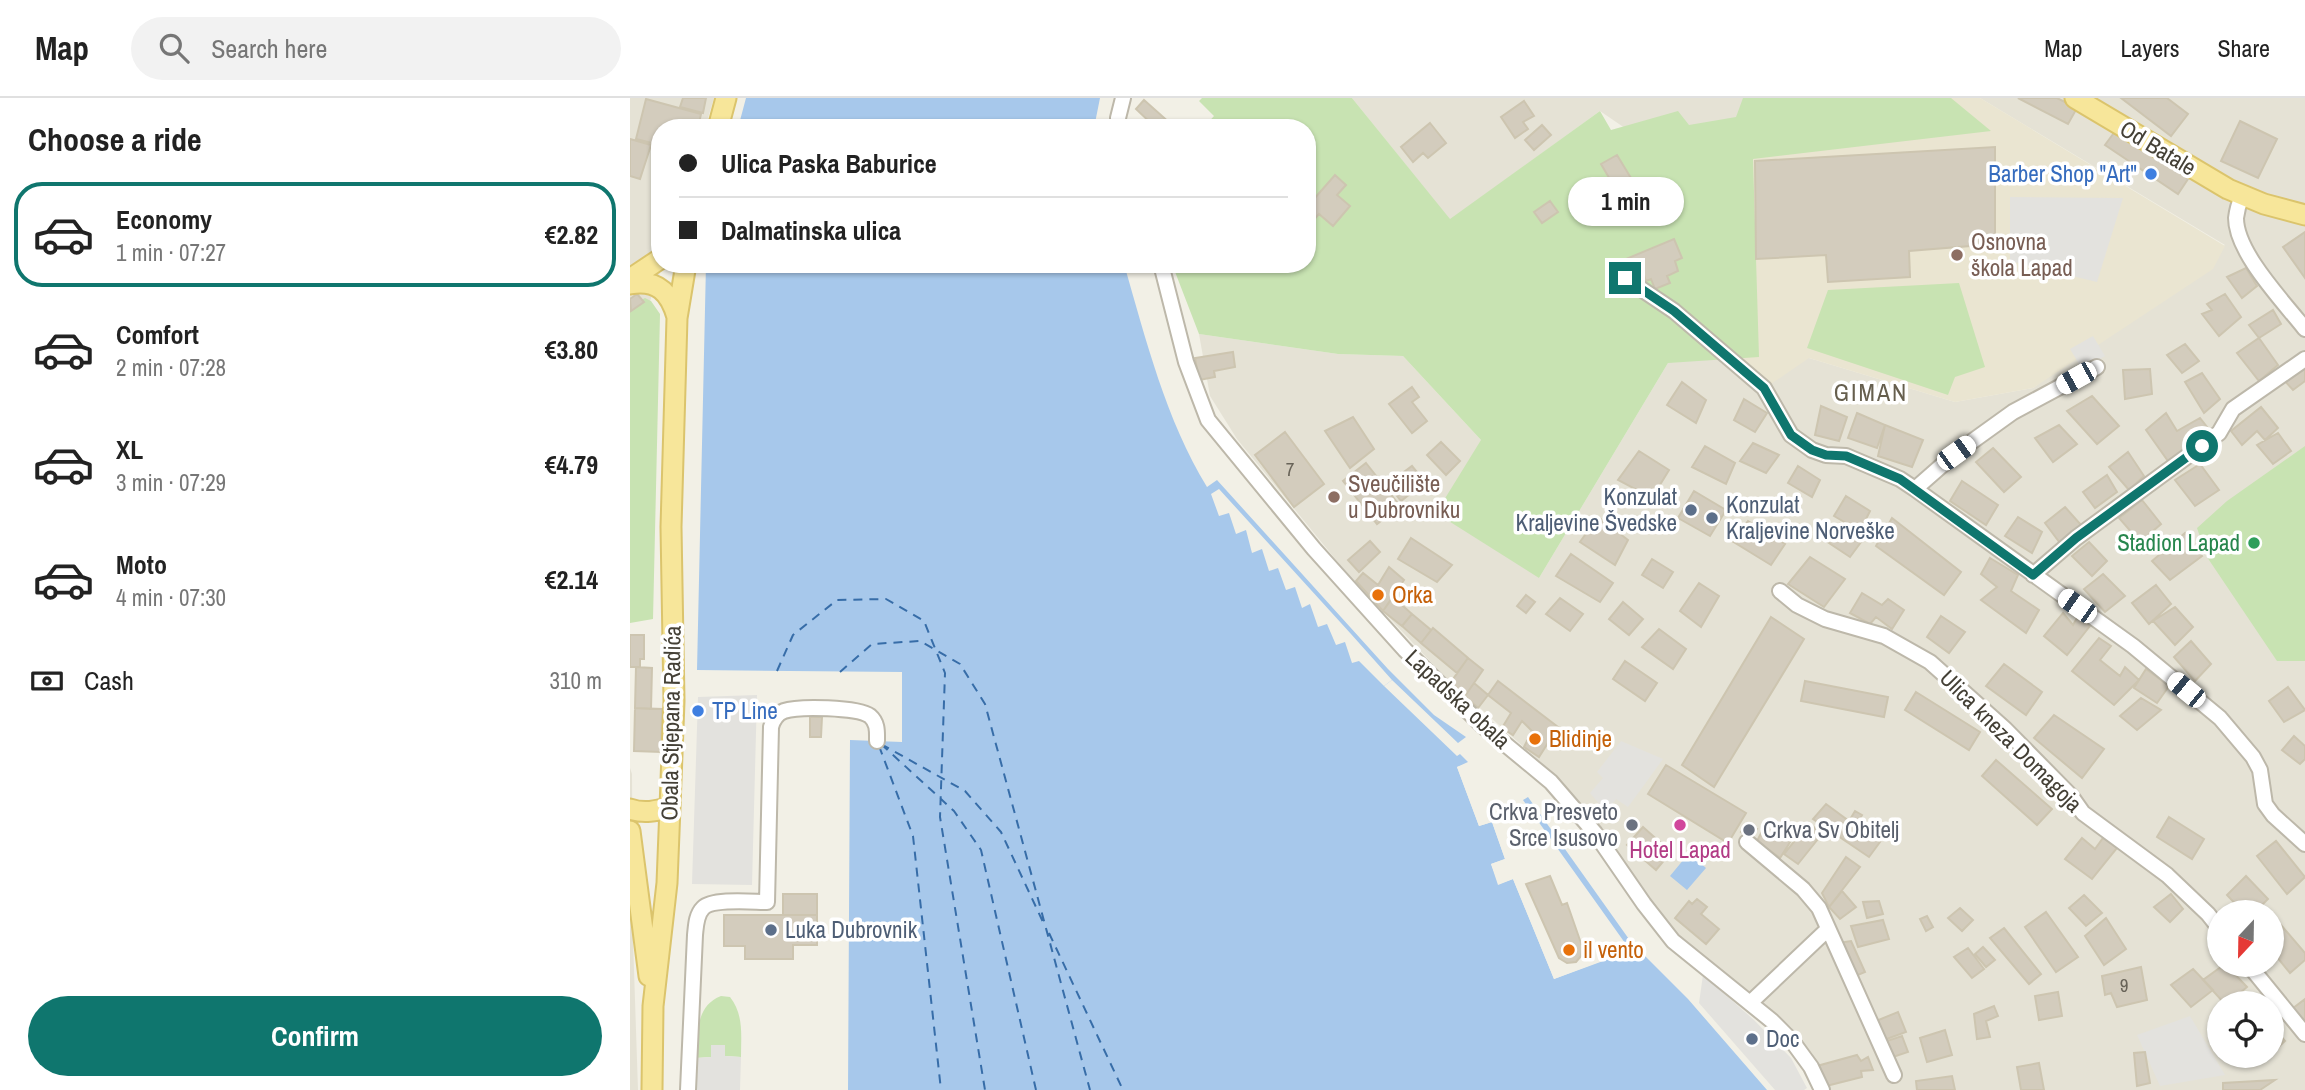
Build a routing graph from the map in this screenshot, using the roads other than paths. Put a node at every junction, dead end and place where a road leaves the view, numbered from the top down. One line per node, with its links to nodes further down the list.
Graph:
1 (726, 98): 4 (main road)
2 (1123, 98): 5 (street)
3 (2075, 98): 6 (main road, Od Batale)
4 (720, 119)
5 (1118, 119)
6 (2242, 196): 7 (main road, Od Batale); 14 (street)
7 (2305, 215)
8 (651, 266): 12 (main road)
9 (685, 273): 13 (main road, Obala Stjepana Radića)
10 (1163, 273): 29 (street, Lapadska obala)
11 (1625, 278): 17 (street)
12 (630, 281): 13 (main road)
13 (677, 318): 21 (main road, Obala Stjepana Radića)
14 (2305, 329)
15 (2305, 359): 18 (street)
16 (2097, 367): 17 (street)
17 (1915, 489): 18 (street)
18 (2033, 575): 25 (street)
19 (1780, 591): 26 (street, Ulica kneza Domagoja)
20 (877, 741): 34 (street)
21 (670, 807): 22 (main road); 30 (main road, Obala Stjepana Radića)
22 (630, 809)
23 (630, 831): 30 (main road, Obala Stjepana Radića)
24 (1747, 842): 27 (street)
25 (2305, 844)
26 (2207, 913)
27 (1828, 929): 29 (street); 32 (street)
28 (2259, 977): 31 (street)
29 (1750, 1003): 35 (street, Lapadska obala)
30 (653, 1006): 33 (main road)
31 (2305, 1034)
32 (1895, 1075)
33 (652, 1090)
34 (688, 1090)
35 (1822, 1090)

